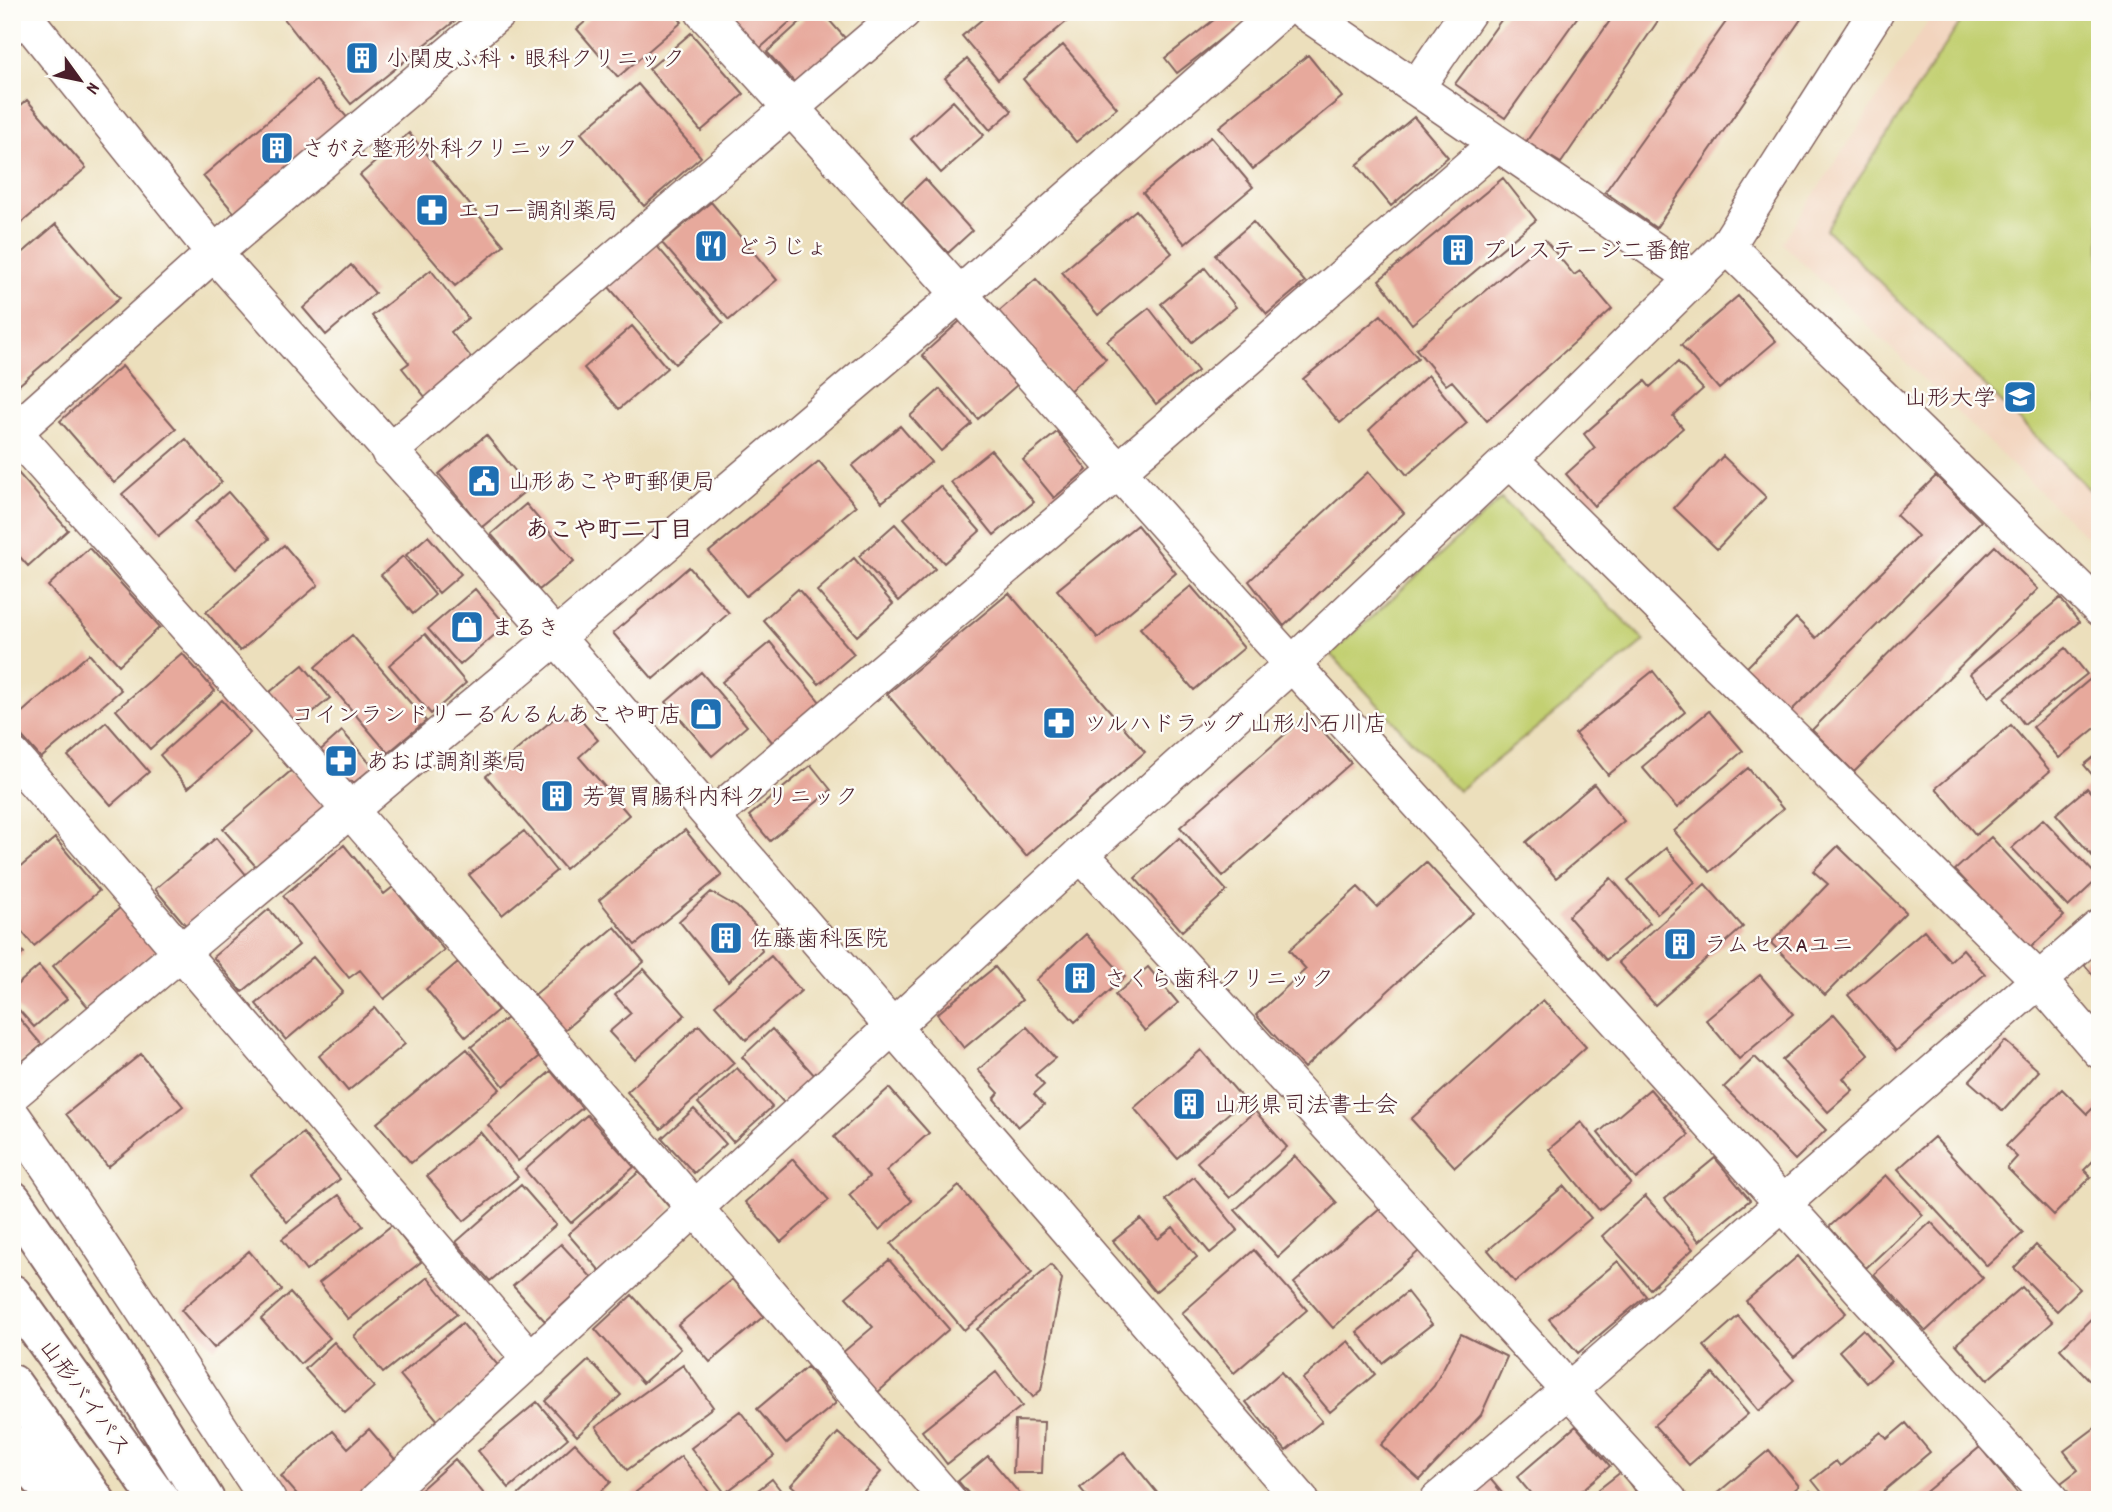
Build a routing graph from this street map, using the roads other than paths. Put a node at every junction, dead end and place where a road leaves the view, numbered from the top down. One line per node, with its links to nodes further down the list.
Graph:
1 (499, 12): 13 (street)
2 (703, 12): 10 (street)
3 (903, 12): 10 (street)
4 (1279, 12): 15 (street)
5 (1305, 12): 9 (street)
6 (1468, 12): 9 (street)
7 (1876, 12): 12 (street)
8 (21, 16): 13 (street)
9 (1416, 88): 11 (street)
10 (791, 107): 15 (street); 17 (street)
11 (1496, 144): 14 (street); 19 (street)
12 (1727, 246): 14 (street); 20 (street)
13 (214, 253): 16 (street); 17 (street)
14 (1693, 277): 18 (street)
15 (960, 294): 19 (street); 21 (street)
16 (13, 433): 24 (street)
17 (389, 452): 21 (street)
18 (1510, 459): 22 (street); 29 (street)
19 (1118, 471): 22 (street); 25 (street)
20 (2100, 608)
21 (556, 637): 24 (street); 25 (street)
22 (1292, 664): 26 (street); 35 (street)
23 (12, 755): 28 (street)
24 (349, 810): 28 (street); 36 (street)
25 (712, 817): 30 (street)
26 (1081, 854): 30 (street); 40 (street)
27 (2100, 927): 29 (street)
28 (181, 952): 32 (street); 38 (street)
29 (2038, 979): 31 (street); 35 (street)
30 (893, 1026): 36 (street); 49 (street)
31 (2100, 1051)
32 (12, 1094)
33 (12, 1115): 46 (street)
34 (12, 1200): 45 (highway)
35 (1784, 1203): 40 (street); 52 (street)
36 (694, 1208): 38 (street); 48 (street)
37 (12, 1294): 44 (highway, 山形バイパス)
38 (531, 1360): 47 (street)
39 (12, 1384): 43 (highway)
40 (1569, 1390): 50 (street); 51 (street)
41 (12, 1446): 42 (highway)
42 (59, 1500)
43 (95, 1500)
44 (160, 1500)
45 (205, 1500)
46 (268, 1500)
47 (377, 1500)
48 (948, 1500)
49 (1301, 1500)
50 (1438, 1500)
51 (1669, 1500)
52 (2052, 1500)

